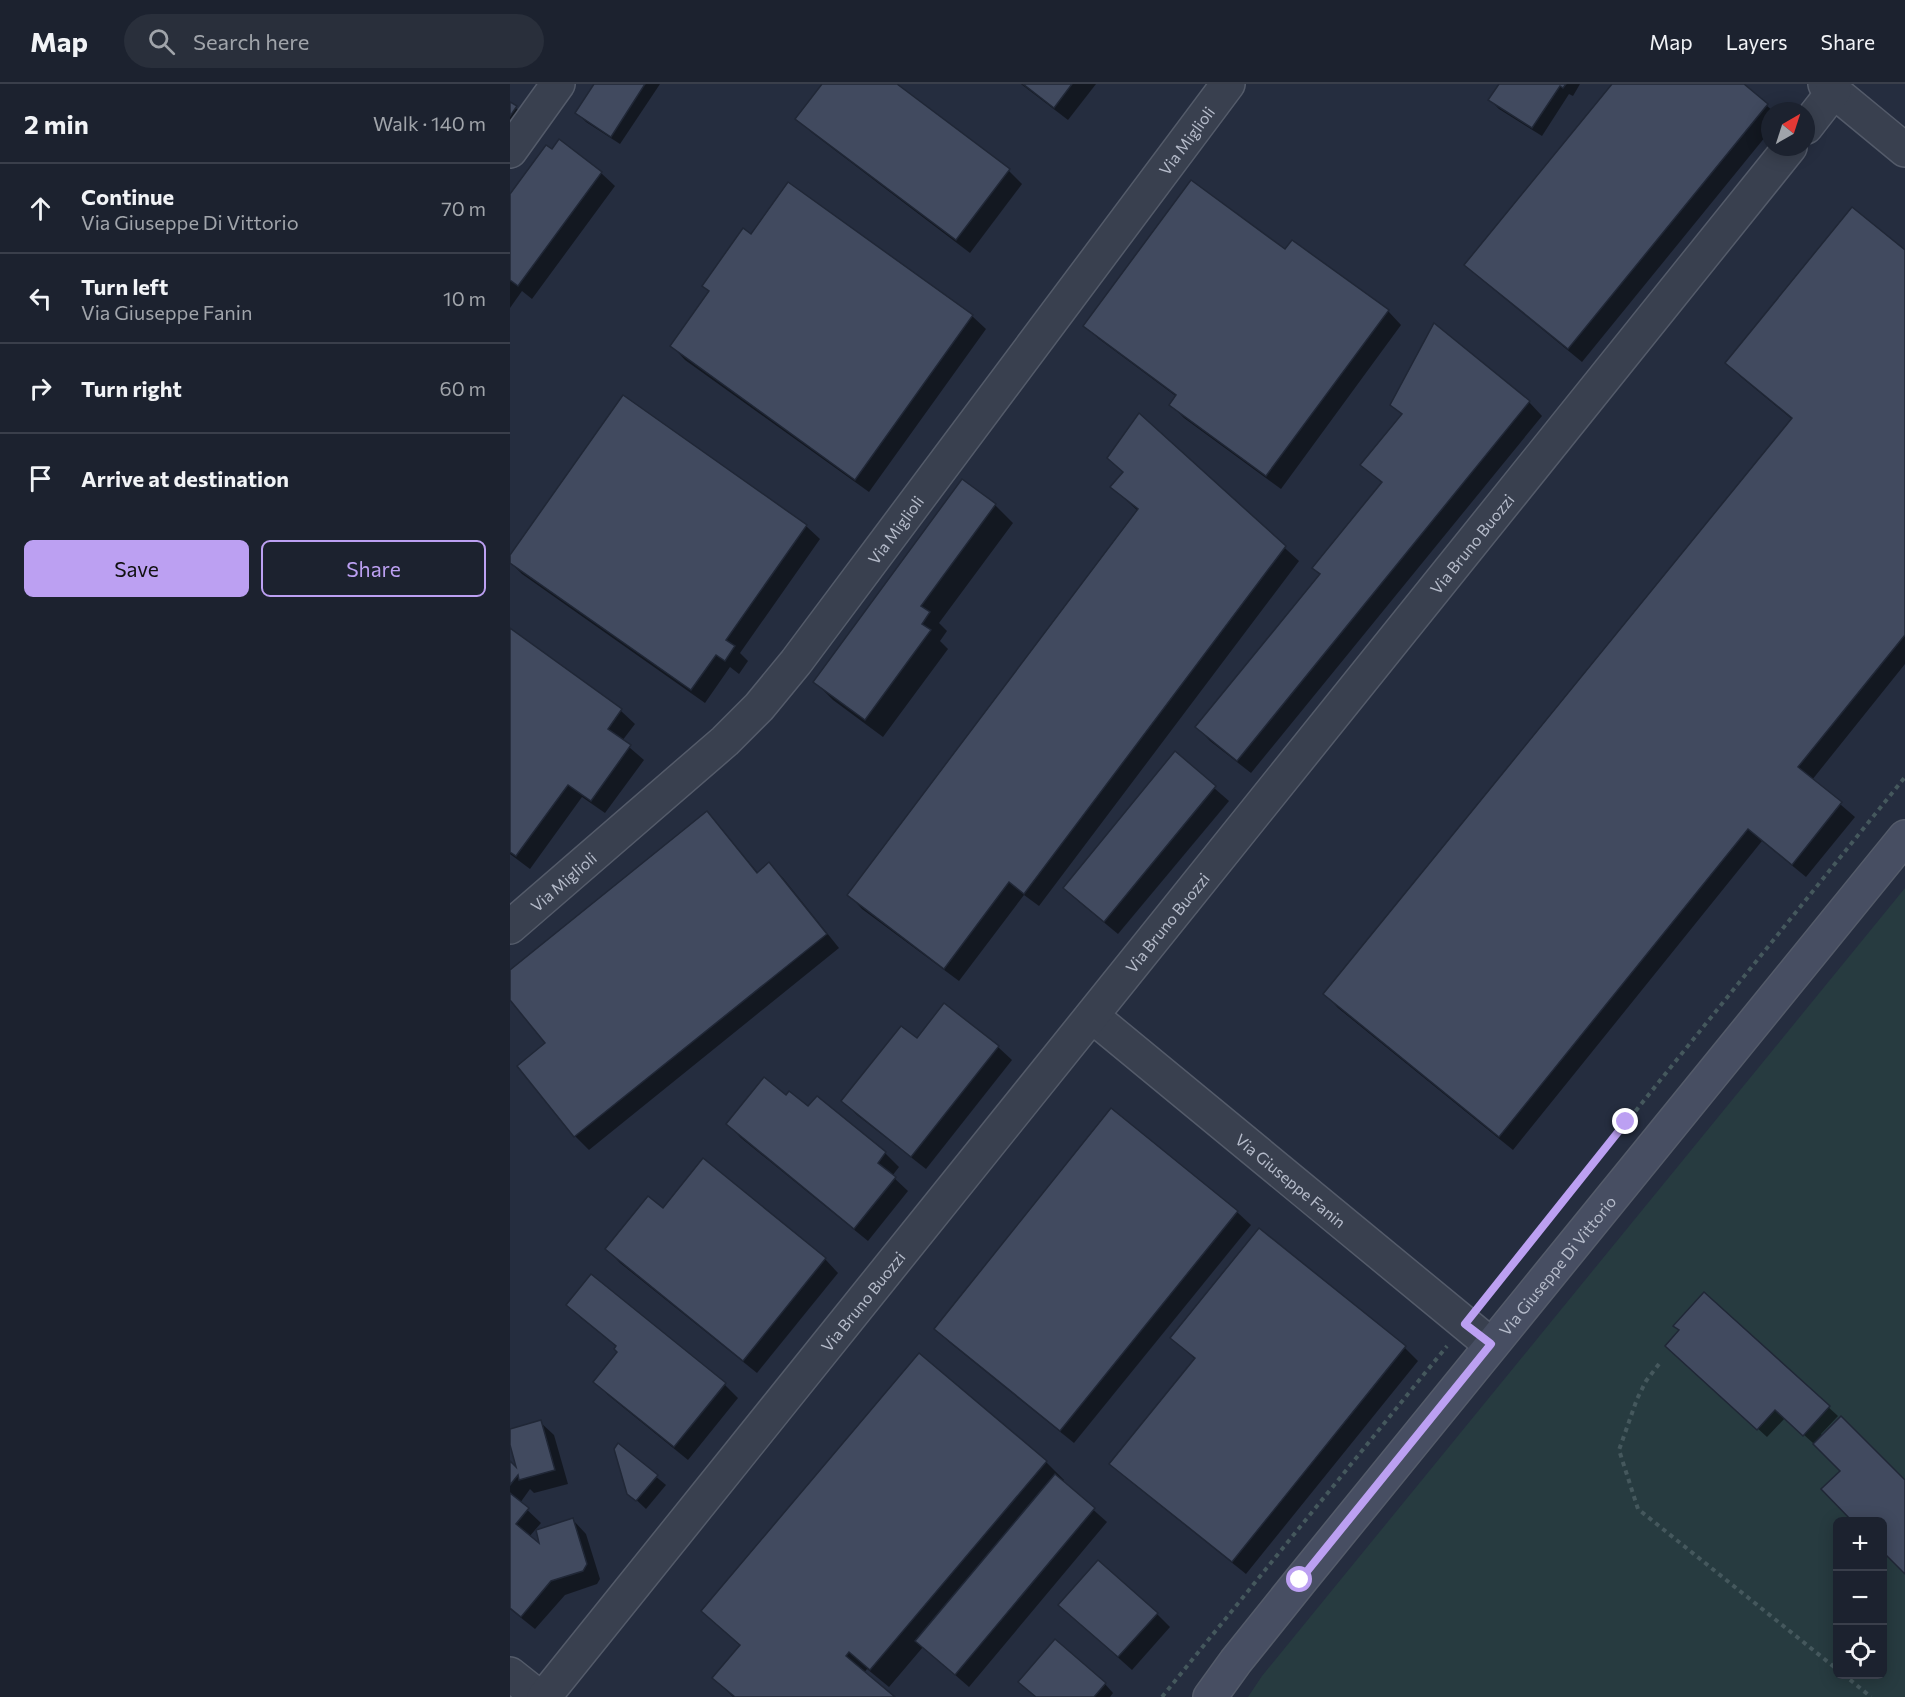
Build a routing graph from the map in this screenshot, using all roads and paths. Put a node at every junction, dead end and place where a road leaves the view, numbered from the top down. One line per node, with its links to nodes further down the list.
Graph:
1 (558, 84): 4 (street)
2 (1228, 84): 11 (street, Via Miglioli)
3 (1830, 88): 5 (street); 6 (street)
4 (535, 97): 7 (street)
5 (1815, 112)
6 (1905, 150)
7 (510, 151)
8 (1783, 156): 12 (street, Via Bruno Buozzi)
9 (1905, 777): 13 (path)
10 (1905, 837): 14 (main road, Via Giuseppe Di Vittorio)
11 (510, 927)
12 (1092, 1016): 13 (street, Via Giuseppe Fanin); 20 (street, Via Bruno Buozzi)
13 (1465, 1324): 14 (street, Via Giuseppe Fanin); 21 (path)
14 (1491, 1344): 22 (main road, Via Giuseppe Di Vittorio)
15 (1659, 1364): 16 (path)
16 (1833, 1666)
17 (510, 1674): 19 (street)
18 (1849, 1679): 23 (path)
19 (540, 1697)
20 (544, 1697)
21 (1162, 1697)
22 (1210, 1697)
23 (1871, 1697)

